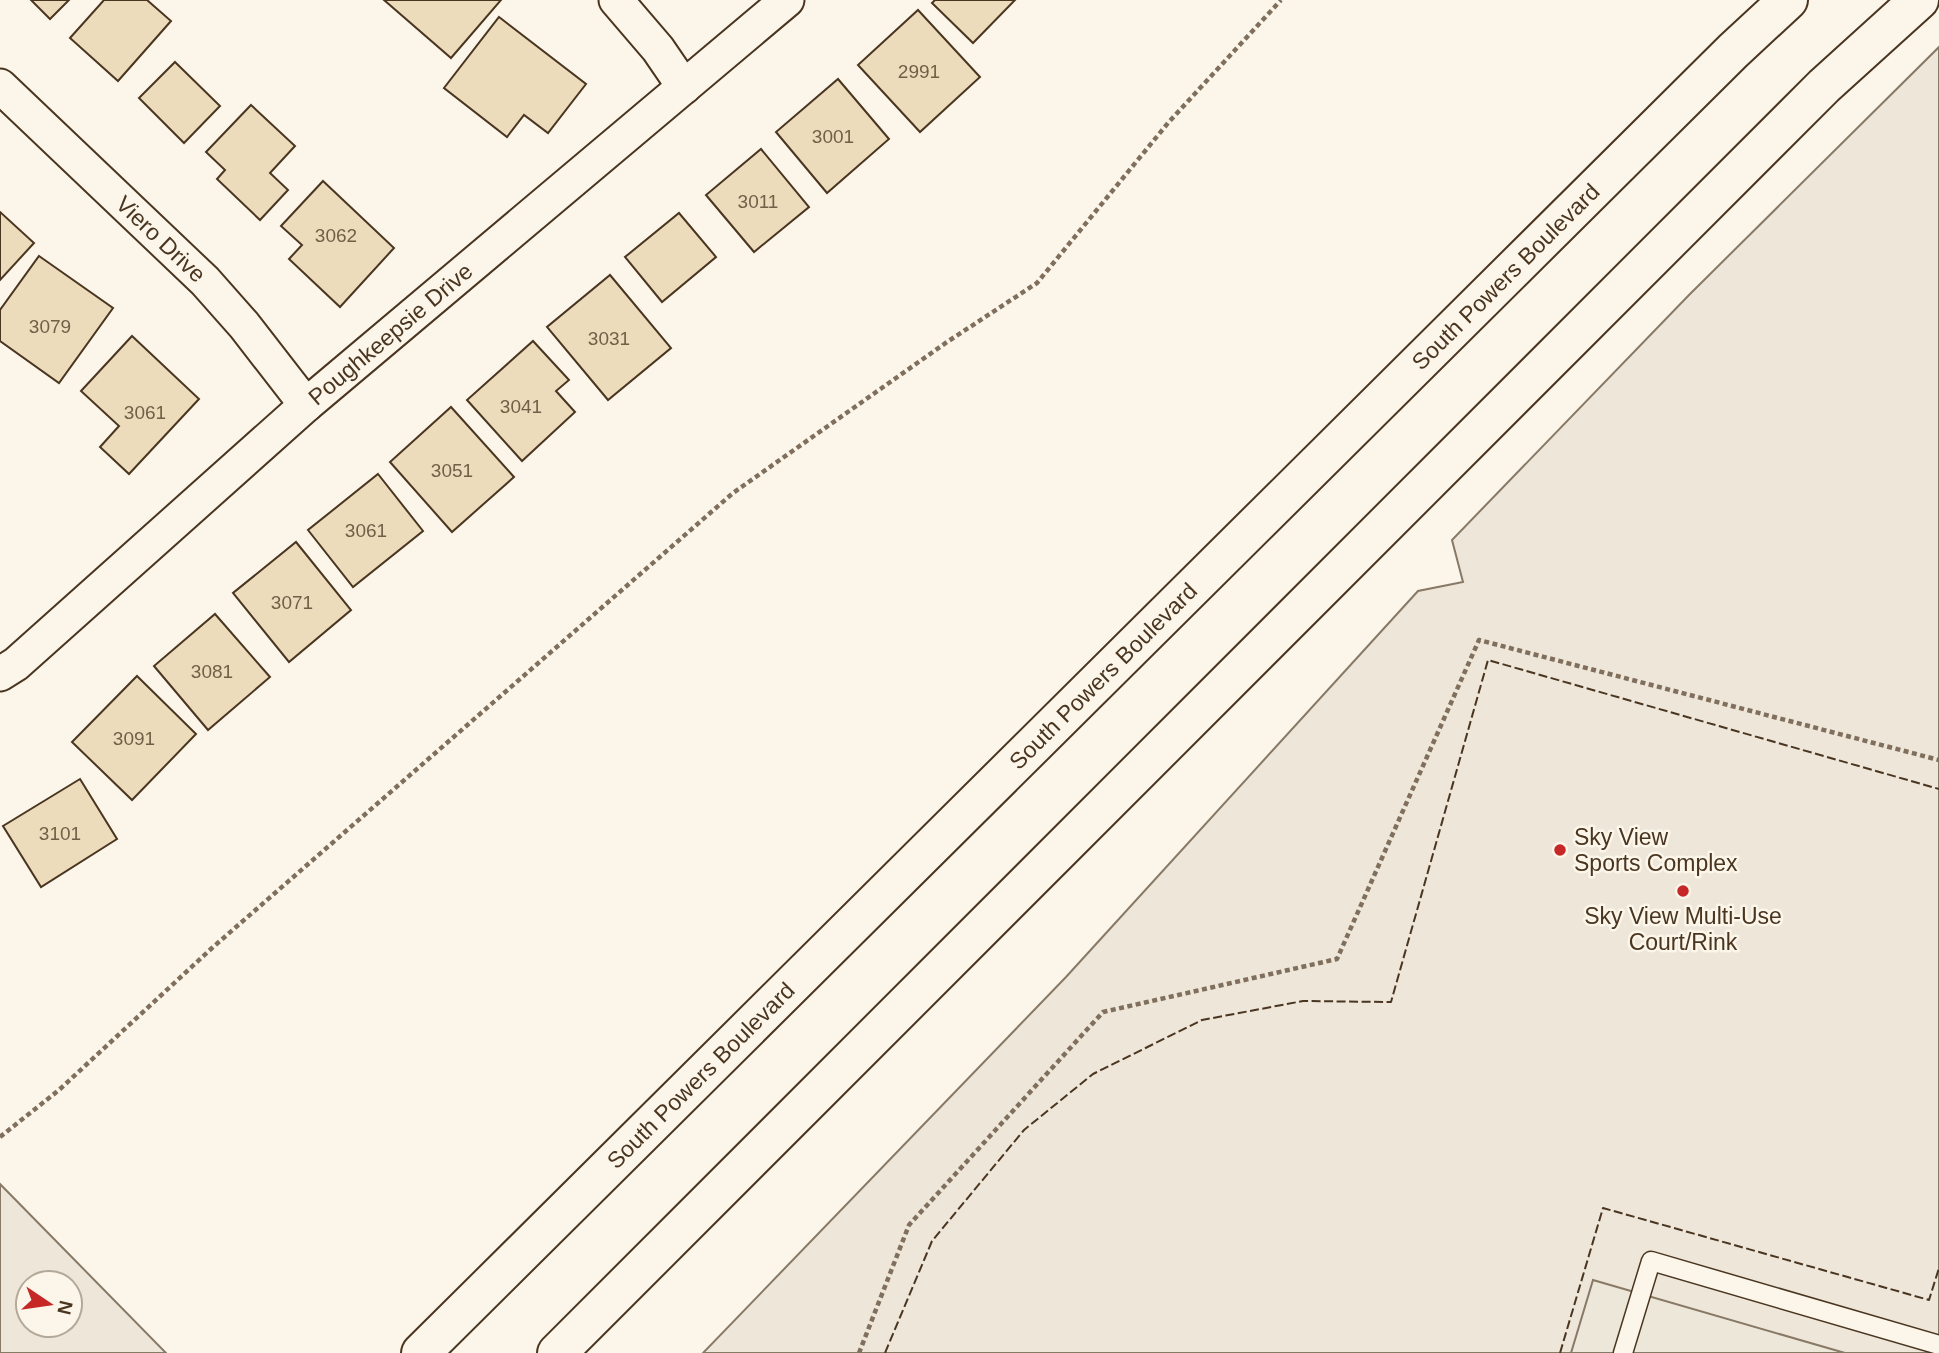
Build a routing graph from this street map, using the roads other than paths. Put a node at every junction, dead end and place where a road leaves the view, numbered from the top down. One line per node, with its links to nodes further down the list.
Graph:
1 (616, 0): 6 (street)
2 (787, 0): 6 (street, Poughkeepsie Drive)
3 (1787, 0): 10 (highway, South Powers Boulevard)
4 (1919, 0): 11 (highway)
5 (0, 86): 7 (street, Viero Drive)
6 (684, 87): 7 (street, Poughkeepsie Drive)
7 (306, 405): 8 (street, Poughkeepsie Drive)
8 (0, 674)
9 (1939, 1345): 12 (lane); 13 (lane)
10 (421, 1353)
11 (557, 1353)
12 (1623, 1353)
13 (1937, 1353)

